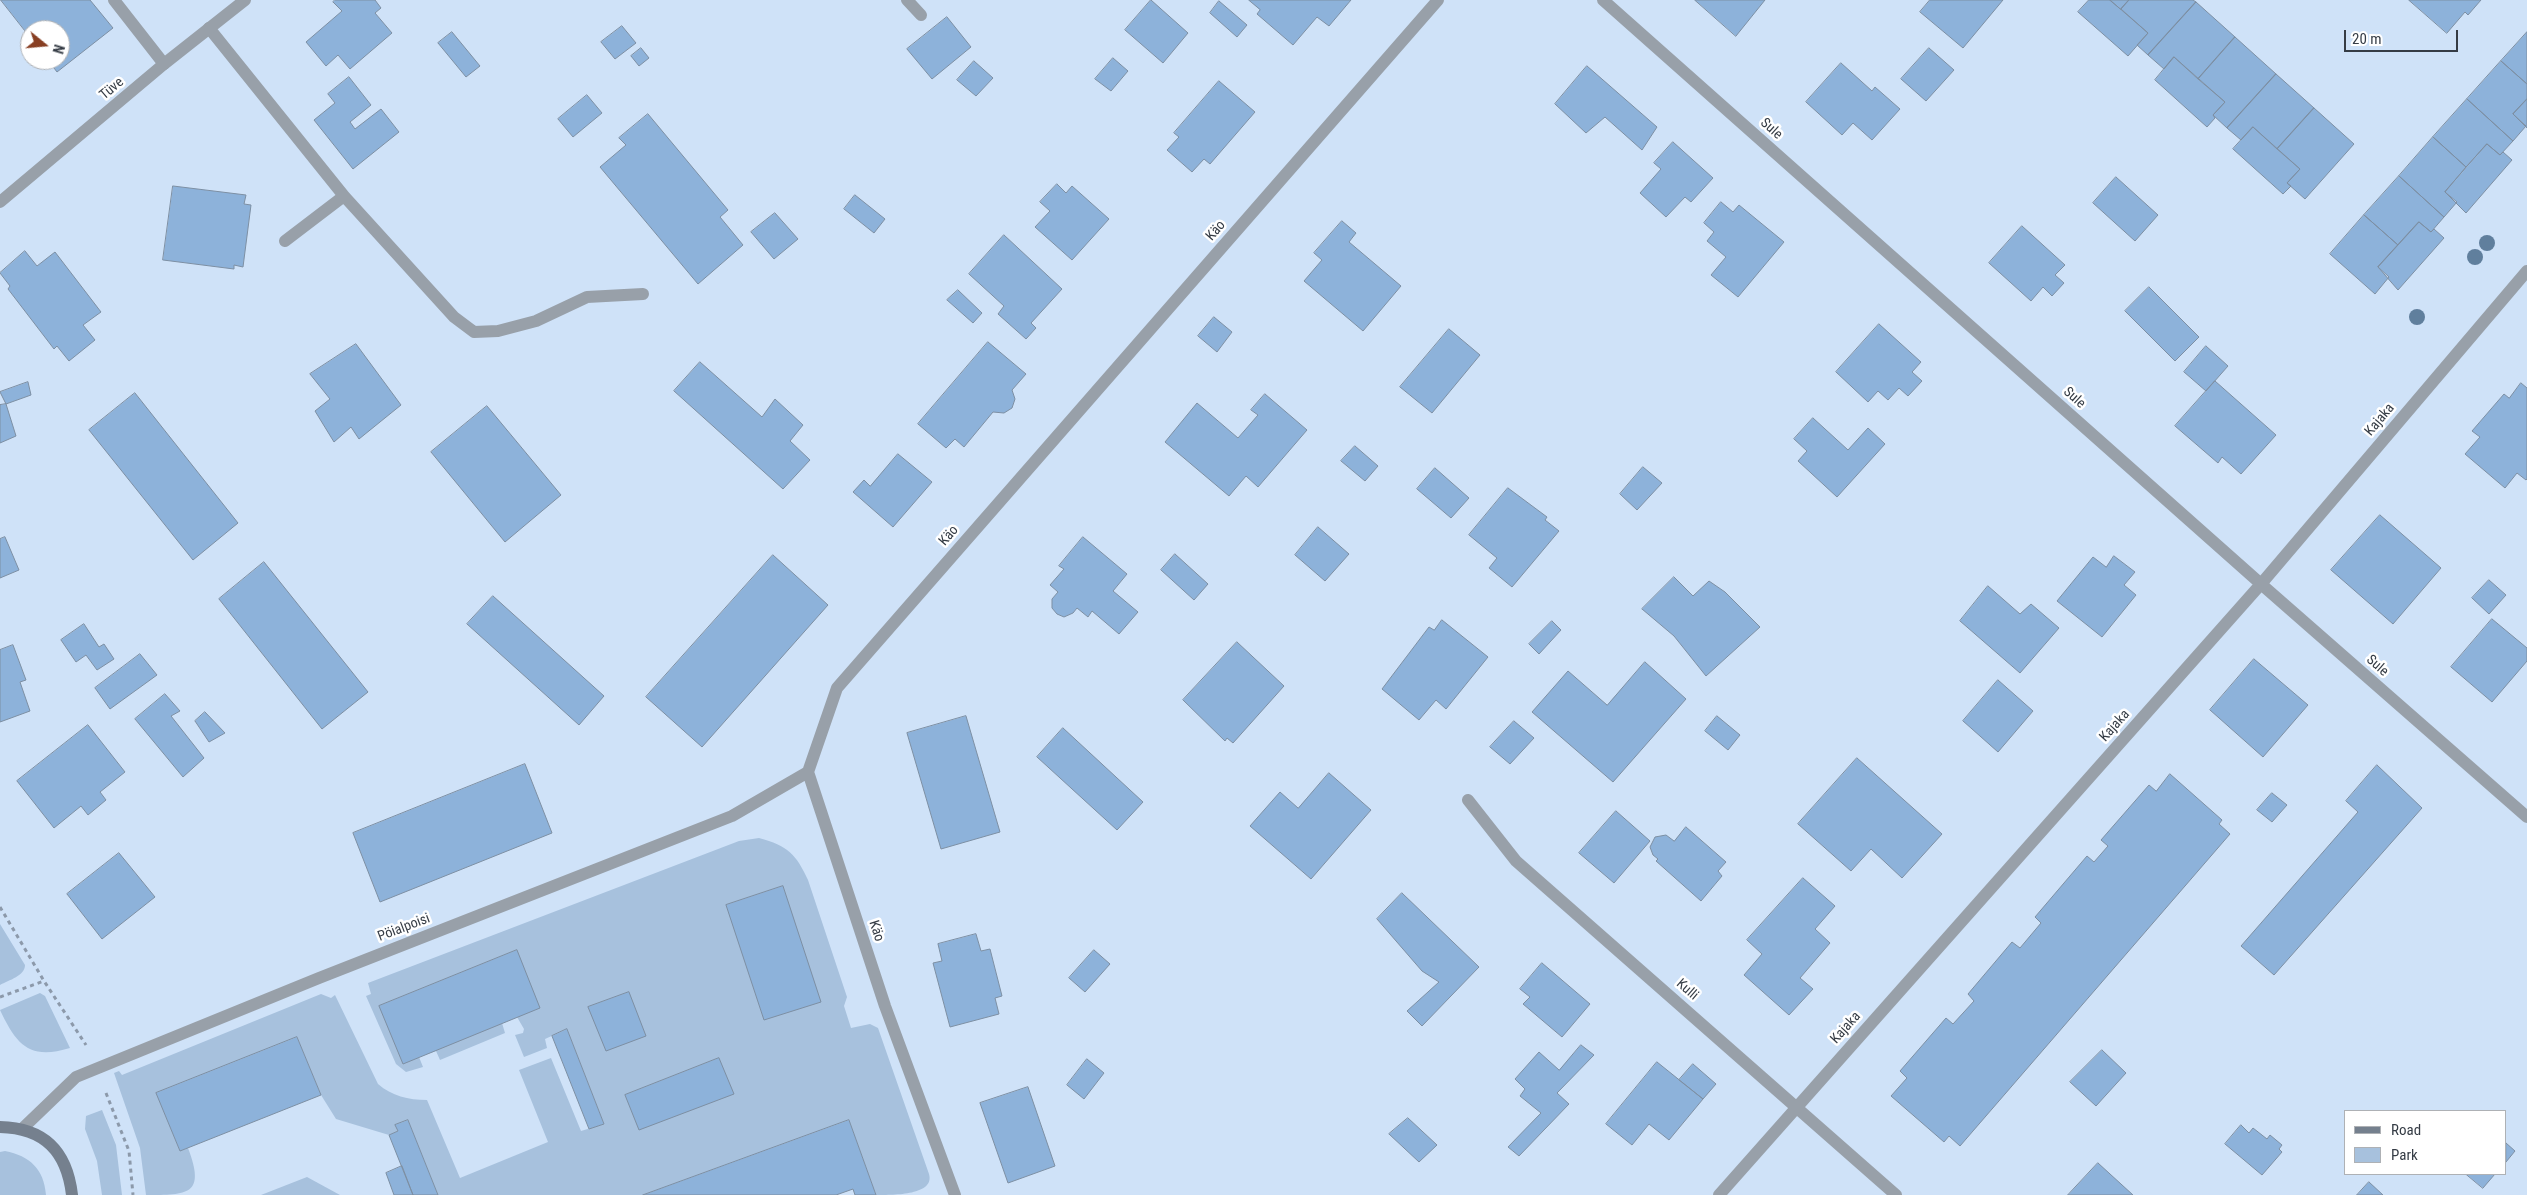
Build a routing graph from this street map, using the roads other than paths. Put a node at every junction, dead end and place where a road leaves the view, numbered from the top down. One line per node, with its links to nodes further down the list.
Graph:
1 (114, 0): 8 (street)
2 (245, 0): 7 (street, Tüve)
3 (908, 0): 6 (street)
4 (1438, 0): 15 (street, Käo)
5 (1603, 0): 14 (street, Sule)
6 (921, 15)
7 (209, 28): 8 (street, Tüve); 9 (street)
8 (164, 64): 10 (street, Tüve)
9 (344, 196): 11 (street); 13 (street)
10 (0, 202)
11 (285, 241)
12 (2527, 271): 14 (street, Kajaka)
13 (643, 294)
14 (2261, 584): 17 (street, Sule); 18 (street, Kajaka)
15 (808, 772): 20 (street, Pöialpoisi); 22 (street, Käo)
16 (1468, 800): 18 (street, Kulli)
17 (2527, 817)
18 (1797, 1106): 23 (street, Kajaka); 24 (street, Kulli)
19 (0, 1126): 20 (street)
20 (23, 1128): 21 (street)
21 (72, 1195)
22 (955, 1195)
23 (1719, 1195)
24 (1896, 1195)

